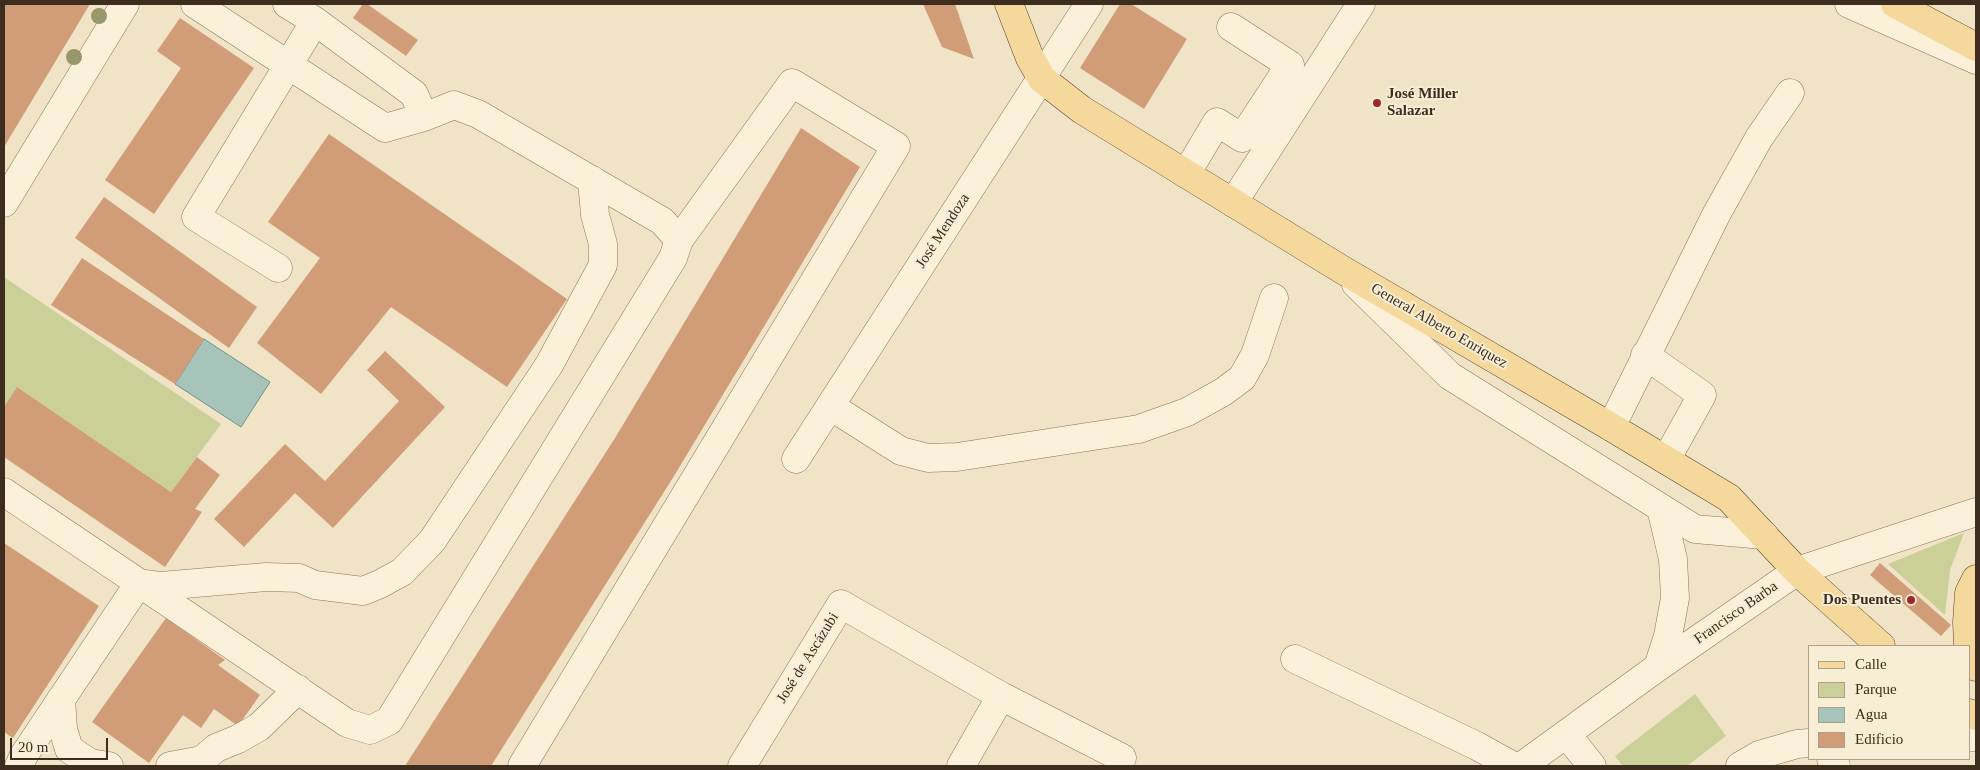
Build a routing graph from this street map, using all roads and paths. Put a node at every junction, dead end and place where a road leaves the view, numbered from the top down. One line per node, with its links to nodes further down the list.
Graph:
1 (125, 4): 20 (street)
2 (196, 4): 13 (street)
3 (287, 4): 9 (street)
4 (1009, 4): 14 (main road, General Alberto Enriquez)
5 (1089, 4): 14 (street, José Mendoza)
6 (1362, 4): 19 (street)
7 (1849, 4): 12 (street)
8 (1895, 4): 11 (main road)
9 (315, 22): 13 (street); 16 (street)
10 (1231, 27): 17 (street)
11 (1976, 47)
12 (1976, 60)
13 (288, 64): 16 (street); 22 (street)
14 (1042, 78): 17 (main road, General Alberto Enriquez); 26 (street, José Mendoza)
15 (1790, 93): 25 (street)
16 (424, 117): 18 (street)
17 (1186, 174): 19 (main road, General Alberto Enriquez)
18 (592, 180): 21 (street); 36 (street)
19 (1234, 203): 23 (main road, General Alberto Enriquez)
20 (4, 204)
21 (680, 240): 43 (street); 52 (street)
22 (278, 268)
23 (1341, 268): 27 (main road, General Alberto Enriquez); 31 (street)
24 (1274, 298): 26 (street)
25 (1645, 355): 27 (street); 29 (street)
26 (830, 406): 28 (street, José Mendoza)
27 (1611, 427): 29 (main road, General Alberto Enriquez)
28 (796, 459)
29 (1666, 460): 33 (main road, General Alberto Enriquez)
30 (4, 492): 36 (street)
31 (1662, 508): 33 (street); 41 (street)
32 (1976, 512): 34 (street, Francisco Barba)
33 (1764, 535): 34 (main road, General Alberto Enriquez)
34 (1797, 570): 37 (main road, General Alberto Enriquez); 41 (street, Francisco Barba)
35 (1976, 579): 38 (main road)
36 (139, 583): 43 (street); 45 (street)
37 (1880, 645)
38 (1968, 645)
39 (1970, 652): 42 (main road)
40 (1295, 659): 55 (street)
41 (1658, 667): 46 (street, Francisco Barba)
42 (1976, 667)
43 (298, 689): 51 (street)
44 (1001, 696): 48 (street, José de Ascázubi); 53 (street, José de Ascázubi); 54 (street)
45 (61, 699): 49 (street); 50 (street)
46 (1568, 735): 56 (street, Francisco Barba); 57 (street)
47 (1808, 743): 58 (street)
48 (1122, 758)
49 (19, 766)
50 (108, 766)
51 (170, 766)
52 (522, 766)
53 (742, 766)
54 (961, 766)
55 (1513, 766)
56 (1522, 766)
57 (1592, 766)
58 (1740, 766)

